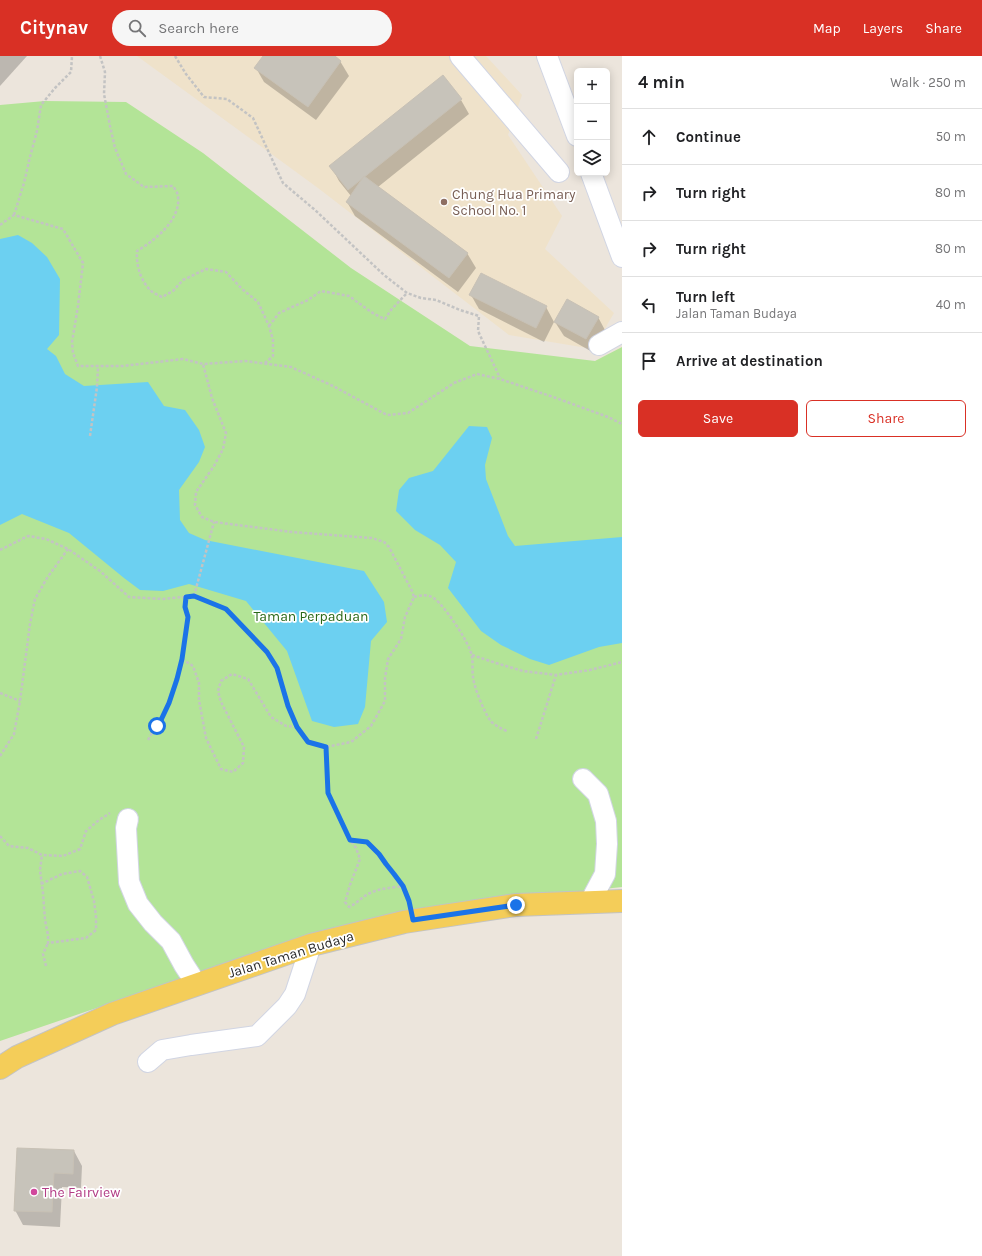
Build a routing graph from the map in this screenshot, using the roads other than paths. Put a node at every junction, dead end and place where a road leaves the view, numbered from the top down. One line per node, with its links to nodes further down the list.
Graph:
1 (460, 56): 4 (lane)
2 (547, 56): 3 (lane)
3 (574, 128)
4 (559, 172)
5 (592, 176): 6 (lane)
6 (622, 257)
7 (622, 332): 8 (lane)
8 (599, 345)
9 (584, 779): 12 (lane)
10 (122, 815): 14 (lane)
11 (622, 901): 12 (main road, Jalan Taman Budaya)
12 (590, 902): 13 (main road, Jalan Taman Budaya)
13 (311, 945): 14 (main road, Jalan Taman Budaya); 15 (lane)
14 (197, 985): 16 (main road, Jalan Taman Budaya)
15 (148, 1062)
16 (0, 1068)

